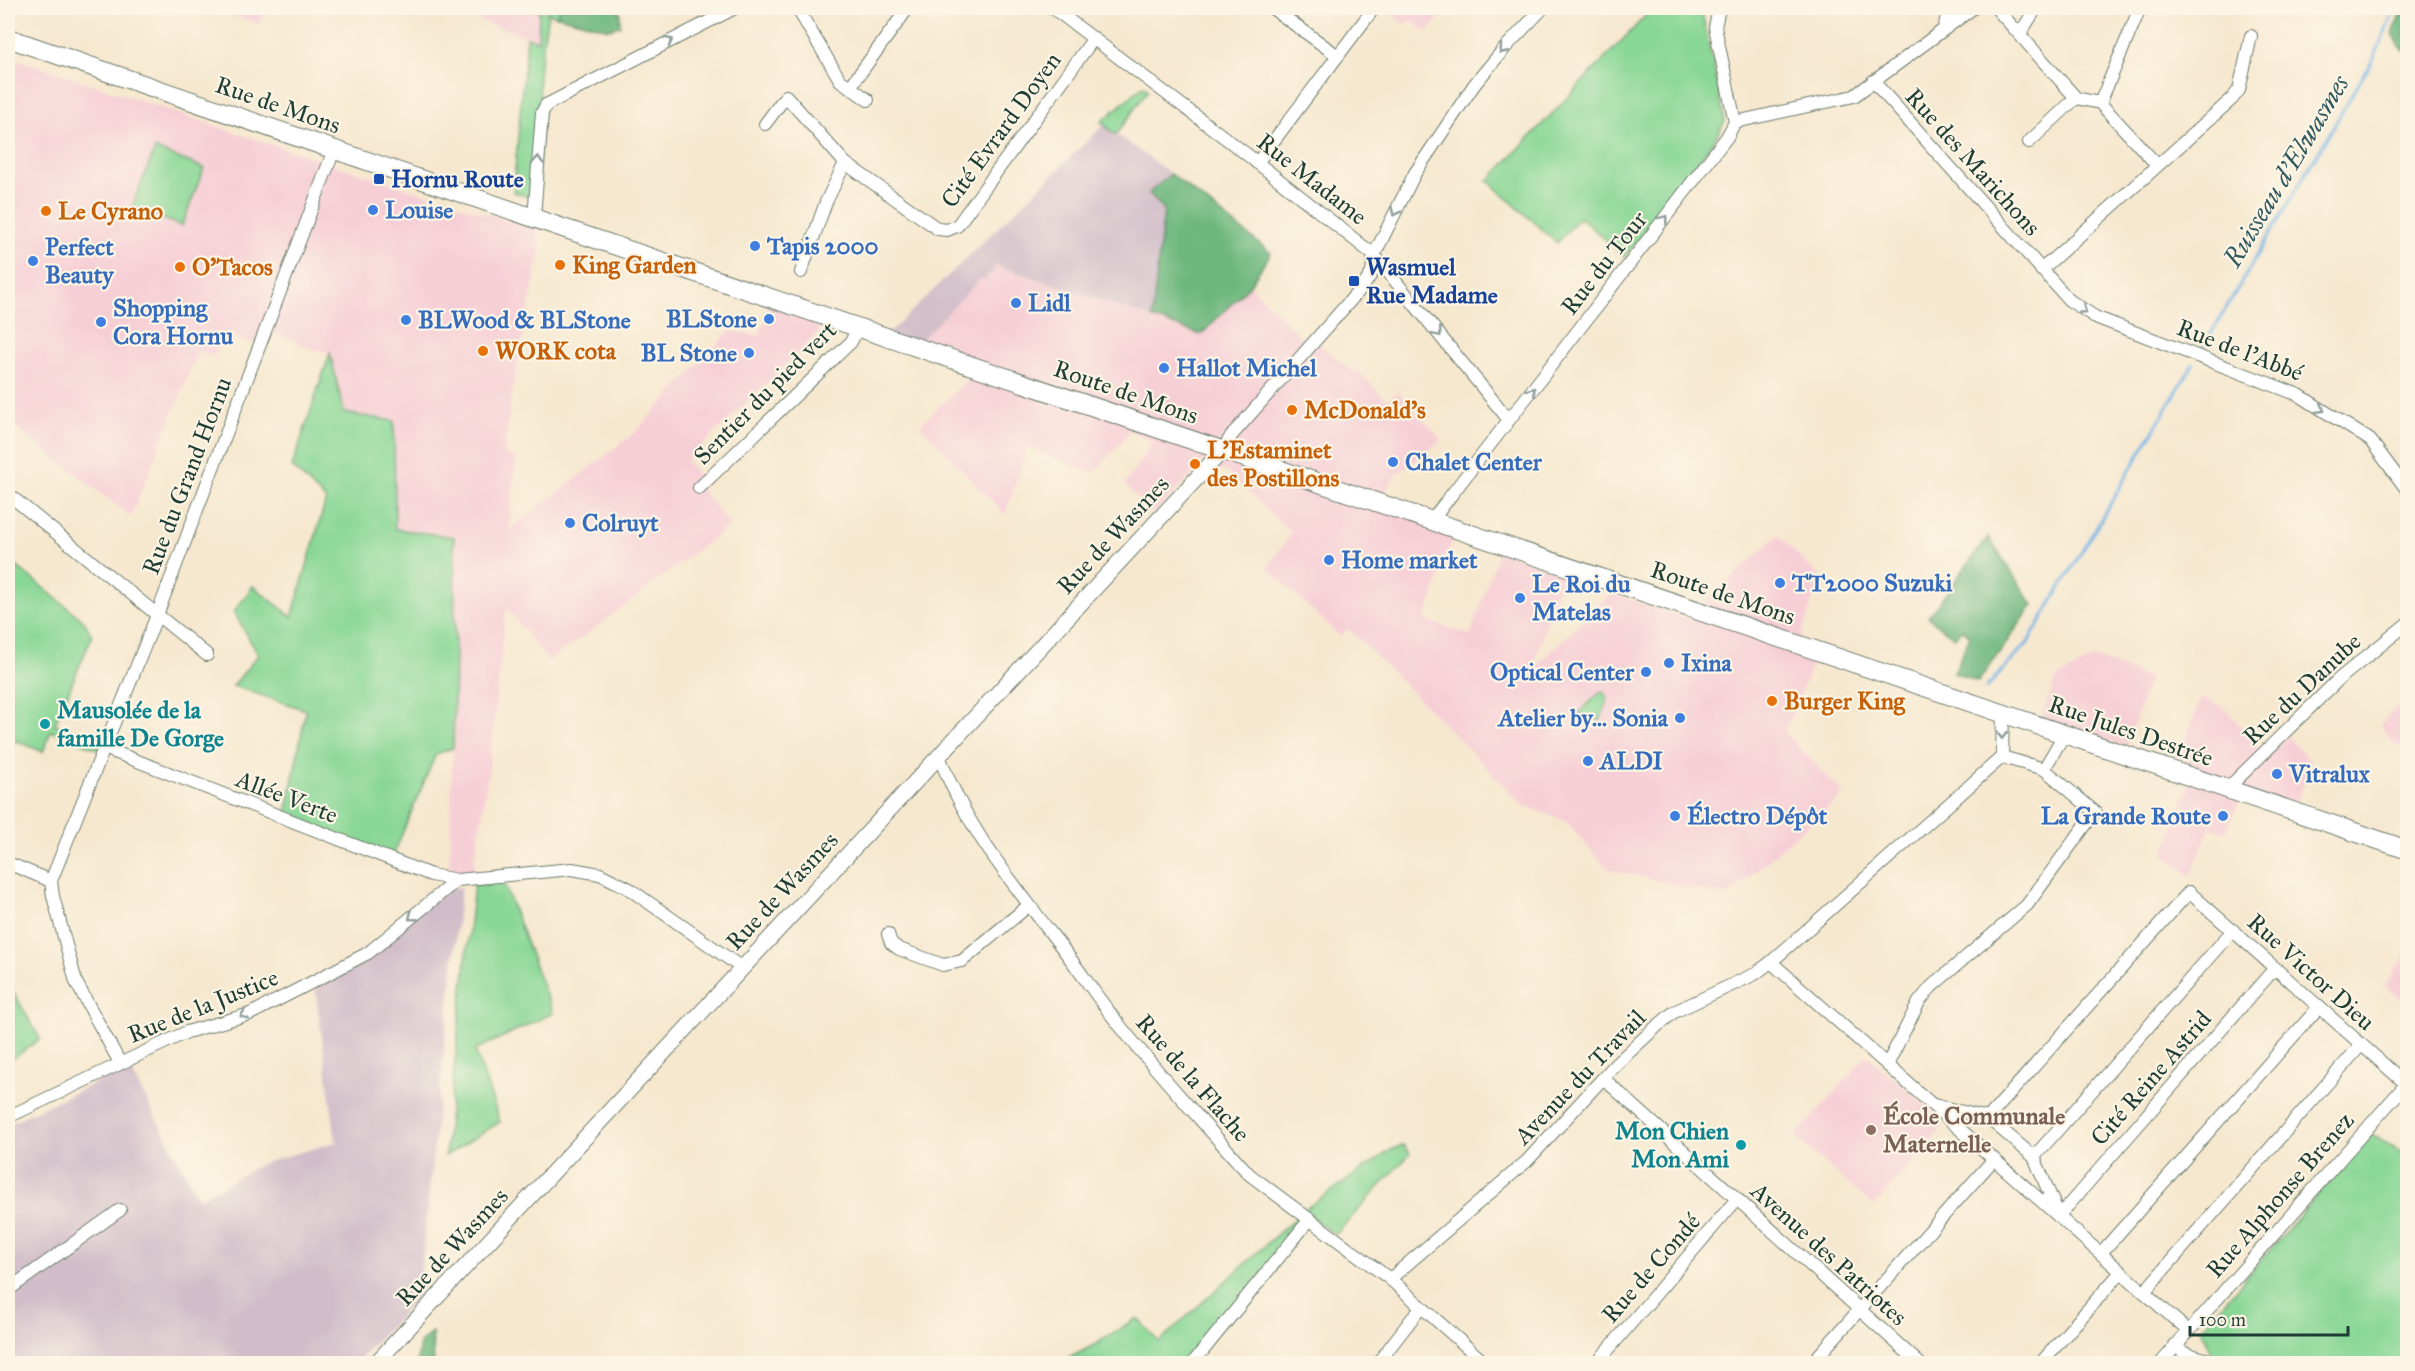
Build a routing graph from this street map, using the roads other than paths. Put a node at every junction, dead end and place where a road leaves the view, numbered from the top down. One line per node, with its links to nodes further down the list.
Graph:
1 (735, 8): 34 (street, one-way to 1)
2 (796, 8): 23 (street)
3 (908, 8): 23 (street)
4 (1053, 8): 20 (street, Rue Madame)
5 (1272, 8): 21 (street)
6 (1374, 8): 21 (street)
7 (1544, 8): 35 (street, one-way to 35)
8 (1709, 8): 15 (street)
9 (1719, 8): 15 (street)
10 (1949, 8): 16 (street)
11 (1973, 8): 16 (street)
12 (1996, 8): 17 (street)
13 (2036, 8): 17 (street)
14 (2140, 8): 26 (street)
15 (1715, 27): 27 (street)
16 (1944, 29): 22 (street)
17 (2020, 34): 24 (street)
18 (2251, 36): 33 (street)
19 (8, 38): 30 (main road, Rue de Mons)
20 (1094, 38): 31 (street, Cité Evrard Doyen); 32 (street, Rue Madame)
21 (1338, 56): 32 (street)
22 (1873, 81): 27 (street); 36 (street, Rue des Marichons)
23 (850, 87): 25 (street)
24 (2076, 98): 26 (street); 29 (street)
25 (868, 100)
26 (2100, 103): 33 (street)
27 (1736, 122): 39 (street, Rue du Tour, one-way to 27)
28 (765, 124): 31 (street, Cité Evrard Doyen)
29 (2029, 142)
30 (334, 150): 34 (main road, Rue de Mons); 45 (street, Rue du Grand Hornu)
31 (845, 163): 37 (street)
32 (1257, 163): 35 (street, Rue Madame)
33 (2157, 165): 36 (street)
34 (534, 218): 38 (main road, Route de Mons)
35 (1374, 255): 39 (street, Rue Madame, one-way to 39); 40 (street)
36 (2041, 270): 42 (street, Rue de l'Abbé, one-way to 42)
37 (801, 272)
38 (858, 327): 40 (main road, Route de Mons); 41 (street, Sentier du pied vert)
39 (1509, 420): 44 (street, Rue du Tour)
40 (1223, 450): 44 (main road, Route de Mons); 52 (street, Rue de Wasmes)
41 (699, 488)
42 (2408, 491)
43 (8, 494): 45 (street)
44 (1432, 520): 48 (main road, Route de Mons)
45 (157, 615): 47 (street); 51 (street, Rue du Grand Hornu)
46 (2408, 623): 55 (street, Rue du Danube)
47 (207, 655)
48 (1839, 657): 49 (main road, Rue Jules Destrée)
49 (2003, 712): 50 (main road, Rue Jules Destrée); 53 (street, one-way to 53)
50 (2065, 733): 54 (street); 55 (main road, Rue Jules Destrée)
51 (104, 748): 58 (street, Allée Verte); 59 (street, Rue du Grand Hornu)
52 (939, 756): 60 (street, Rue de la Flache); 64 (street, Rue de Wasmes)
53 (2002, 757): 54 (street); 63 (street, Avenue du Travail)
54 (2044, 769): 69 (street)
55 (2228, 789): 56 (main road, Rue Jules Destrée)
56 (2408, 850)
57 (8, 863): 59 (street)
58 (457, 880): 64 (street); 68 (street, Rue de la Justice, one-way to 68)
59 (51, 881): 68 (street)
60 (1028, 906): 62 (street); 80 (street, Rue de la Flache)
61 (2233, 930): 65 (street, Rue Victor Dieu); 74 (street, Rue Victor Dieu); 75 (street, Cité Reine Astrid)
62 (888, 934)
63 (1771, 962): 69 (street); 70 (street, Avenue du Travail)
64 (742, 968): 90 (street, Rue de Wasmes)
65 (2275, 968): 66 (street, Rue Victor Dieu); 79 (street, Cité Reine Astrid)
66 (2319, 1007): 67 (street, Rue Victor Dieu); 81 (street)
67 (2361, 1045): 71 (street, Rue Victor Dieu); 85 (street)
68 (120, 1063): 73 (street, Rue de la Justice)
69 (1887, 1065): 72 (street)
70 (1604, 1079): 77 (street, Avenue des Patriotes); 83 (street, Avenue du Travail)
71 (2407, 1083): 88 (street, Rue Alphonse Brenez)
72 (1933, 1105): 74 (street); 76 (street)
73 (8, 1117)
74 (1988, 1118): 75 (street)
75 (2034, 1157): 79 (street)
76 (1995, 1160): 79 (street); 87 (street)
77 (1737, 1199): 87 (street, Avenue des Patriotes); 94 (street, Rue de Condé)
78 (120, 1210): 84 (street)
79 (2059, 1216): 81 (street)
80 (1310, 1219): 83 (street, Rue de la Flache); 91 (street)
81 (2101, 1253): 82 (street)
82 (2121, 1272): 85 (street); 97 (street)
83 (1390, 1280): 86 (street, Rue de la Flache)
84 (8, 1290)
85 (2144, 1292): 88 (street)
86 (1421, 1307): 92 (street); 93 (street, Rue de la Flache)
87 (1859, 1310): 95 (street); 96 (street, Avenue des Patriotes)
88 (2188, 1330): 89 (street, Rue Alphonse Brenez)
89 (2175, 1346): 98 (street, Rue Alphonse Brenez); 99 (street)
90 (375, 1364)
91 (1192, 1364)
92 (1377, 1364)
93 (1486, 1364)
94 (1596, 1364)
95 (1811, 1364)
96 (1920, 1364)
97 (2040, 1364)
98 (2160, 1364)
99 (2222, 1364)

